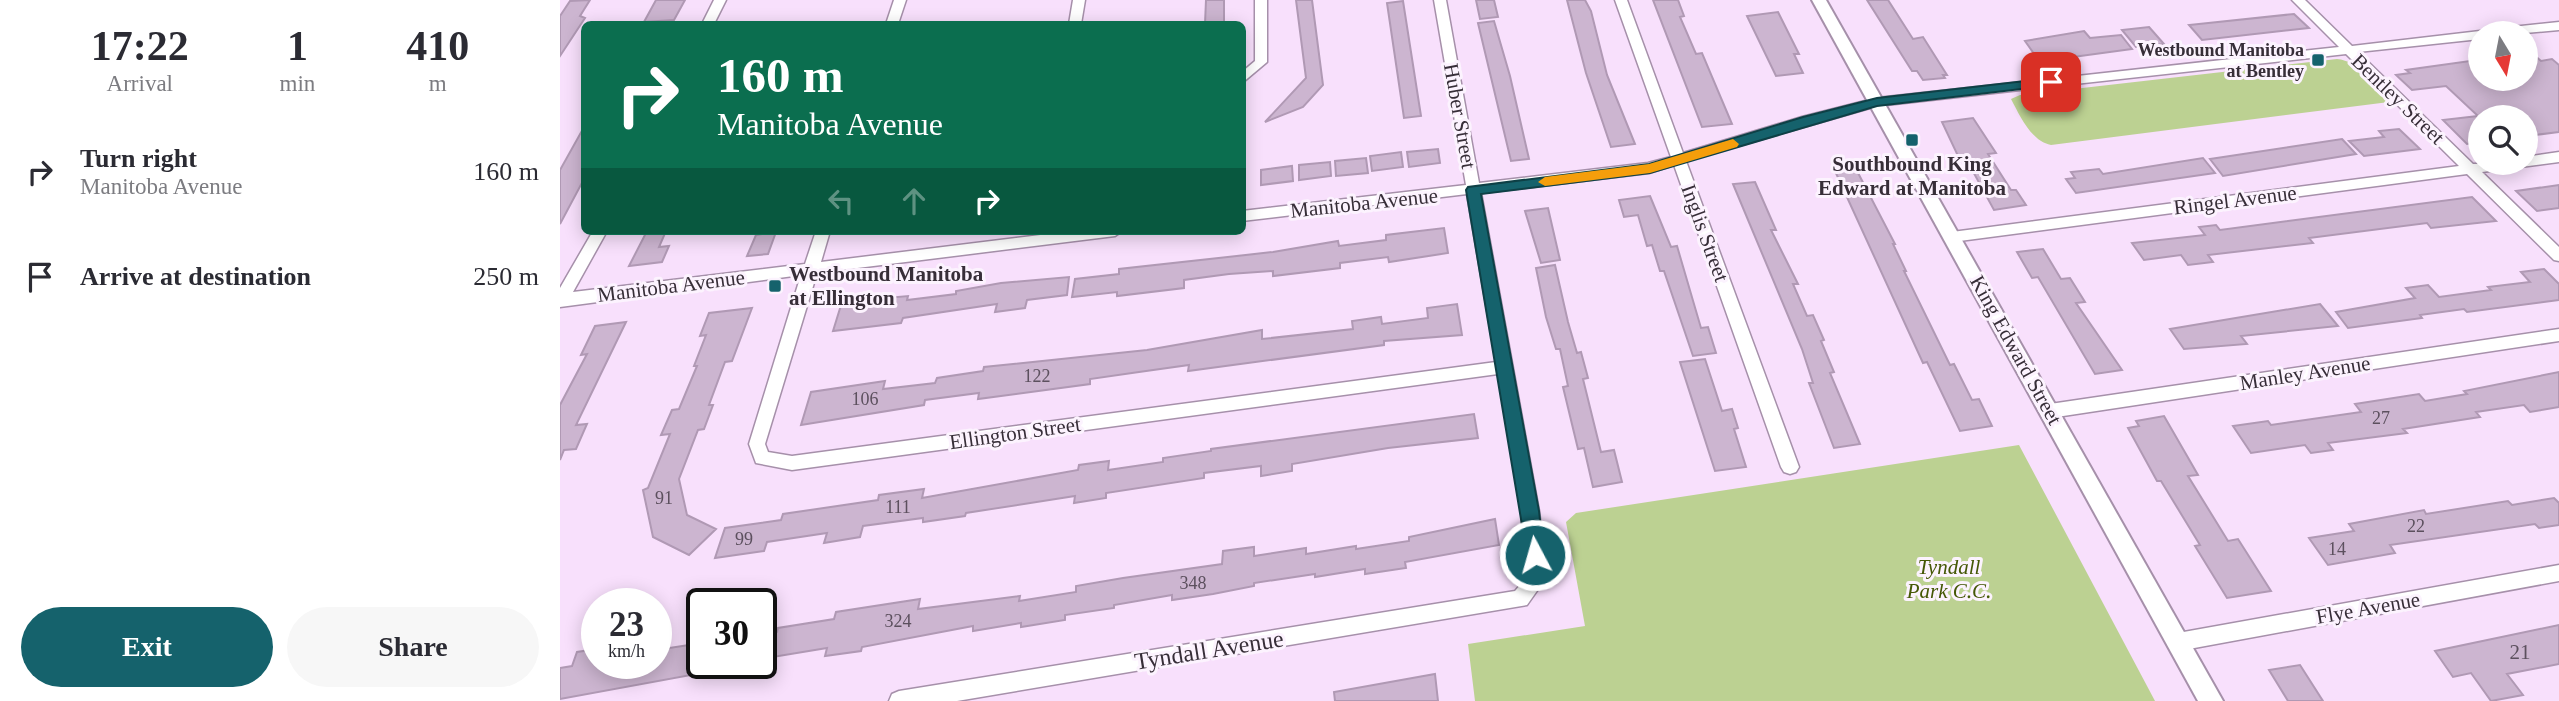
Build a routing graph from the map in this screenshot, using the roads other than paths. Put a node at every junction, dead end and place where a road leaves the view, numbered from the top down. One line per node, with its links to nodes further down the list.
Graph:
1 (720, 0): 9 (street)
2 (900, 0): 10 (street)
3 (1079, 0): 11 (street)
4 (1261, 0): 16 (street)
5 (1440, 0): 24 (street, Huber Street)
6 (1621, 0): 20 (street, Inglis Street)
7 (1819, 0): 17 (street, King Edward Street)
8 (2298, 0): 15 (street, Bentley Street)
9 (710, 21)
10 (893, 21)
11 (1076, 21)
12 (2559, 26): 13 (street)
13 (2538, 28)
14 (2468, 36): 15 (street, Manitoba Avenue)
15 (2348, 49): 17 (street, Manitoba Avenue); 21 (street, Bentley Street)
16 (1246, 75)
17 (1877, 102): 20 (street, Manitoba Avenue); 29 (street, King Edward Street)
18 (2559, 157): 19 (street)
19 (2538, 160)
20 (1679, 162): 24 (street, Manitoba Avenue); 36 (street, Inglis Street)
21 (2468, 167)
22 (2468, 169): 29 (street, Ringel Avenue)
23 (2476, 175): 30 (street, Bentley Street)
24 (1473, 190): 25 (street, Manitoba Avenue); 34 (street, Huber Street)
25 (1246, 216)
26 (598, 235): 32 (street)
27 (822, 235): 31 (street, Ellington Street)
28 (1082, 235): 31 (street, Manitoba Avenue)
29 (1952, 236): 35 (street, King Edward Street)
30 (2559, 256)
31 (811, 268): 32 (street, Manitoba Avenue); 34 (street, Ellington Street)
32 (561, 300)
33 (2559, 335): 35 (street, Manley Avenue)
34 (1505, 367): 38 (street, Huber Street)
35 (2050, 411): 39 (street, King Edward Street)
36 (1790, 467)
37 (2559, 573): 39 (street, Flye Avenue)
38 (1520, 599): 40 (street, Tyndall Avenue)
39 (2178, 642): 41 (street, King Edward Street)
40 (899, 701)
41 (2211, 701)

